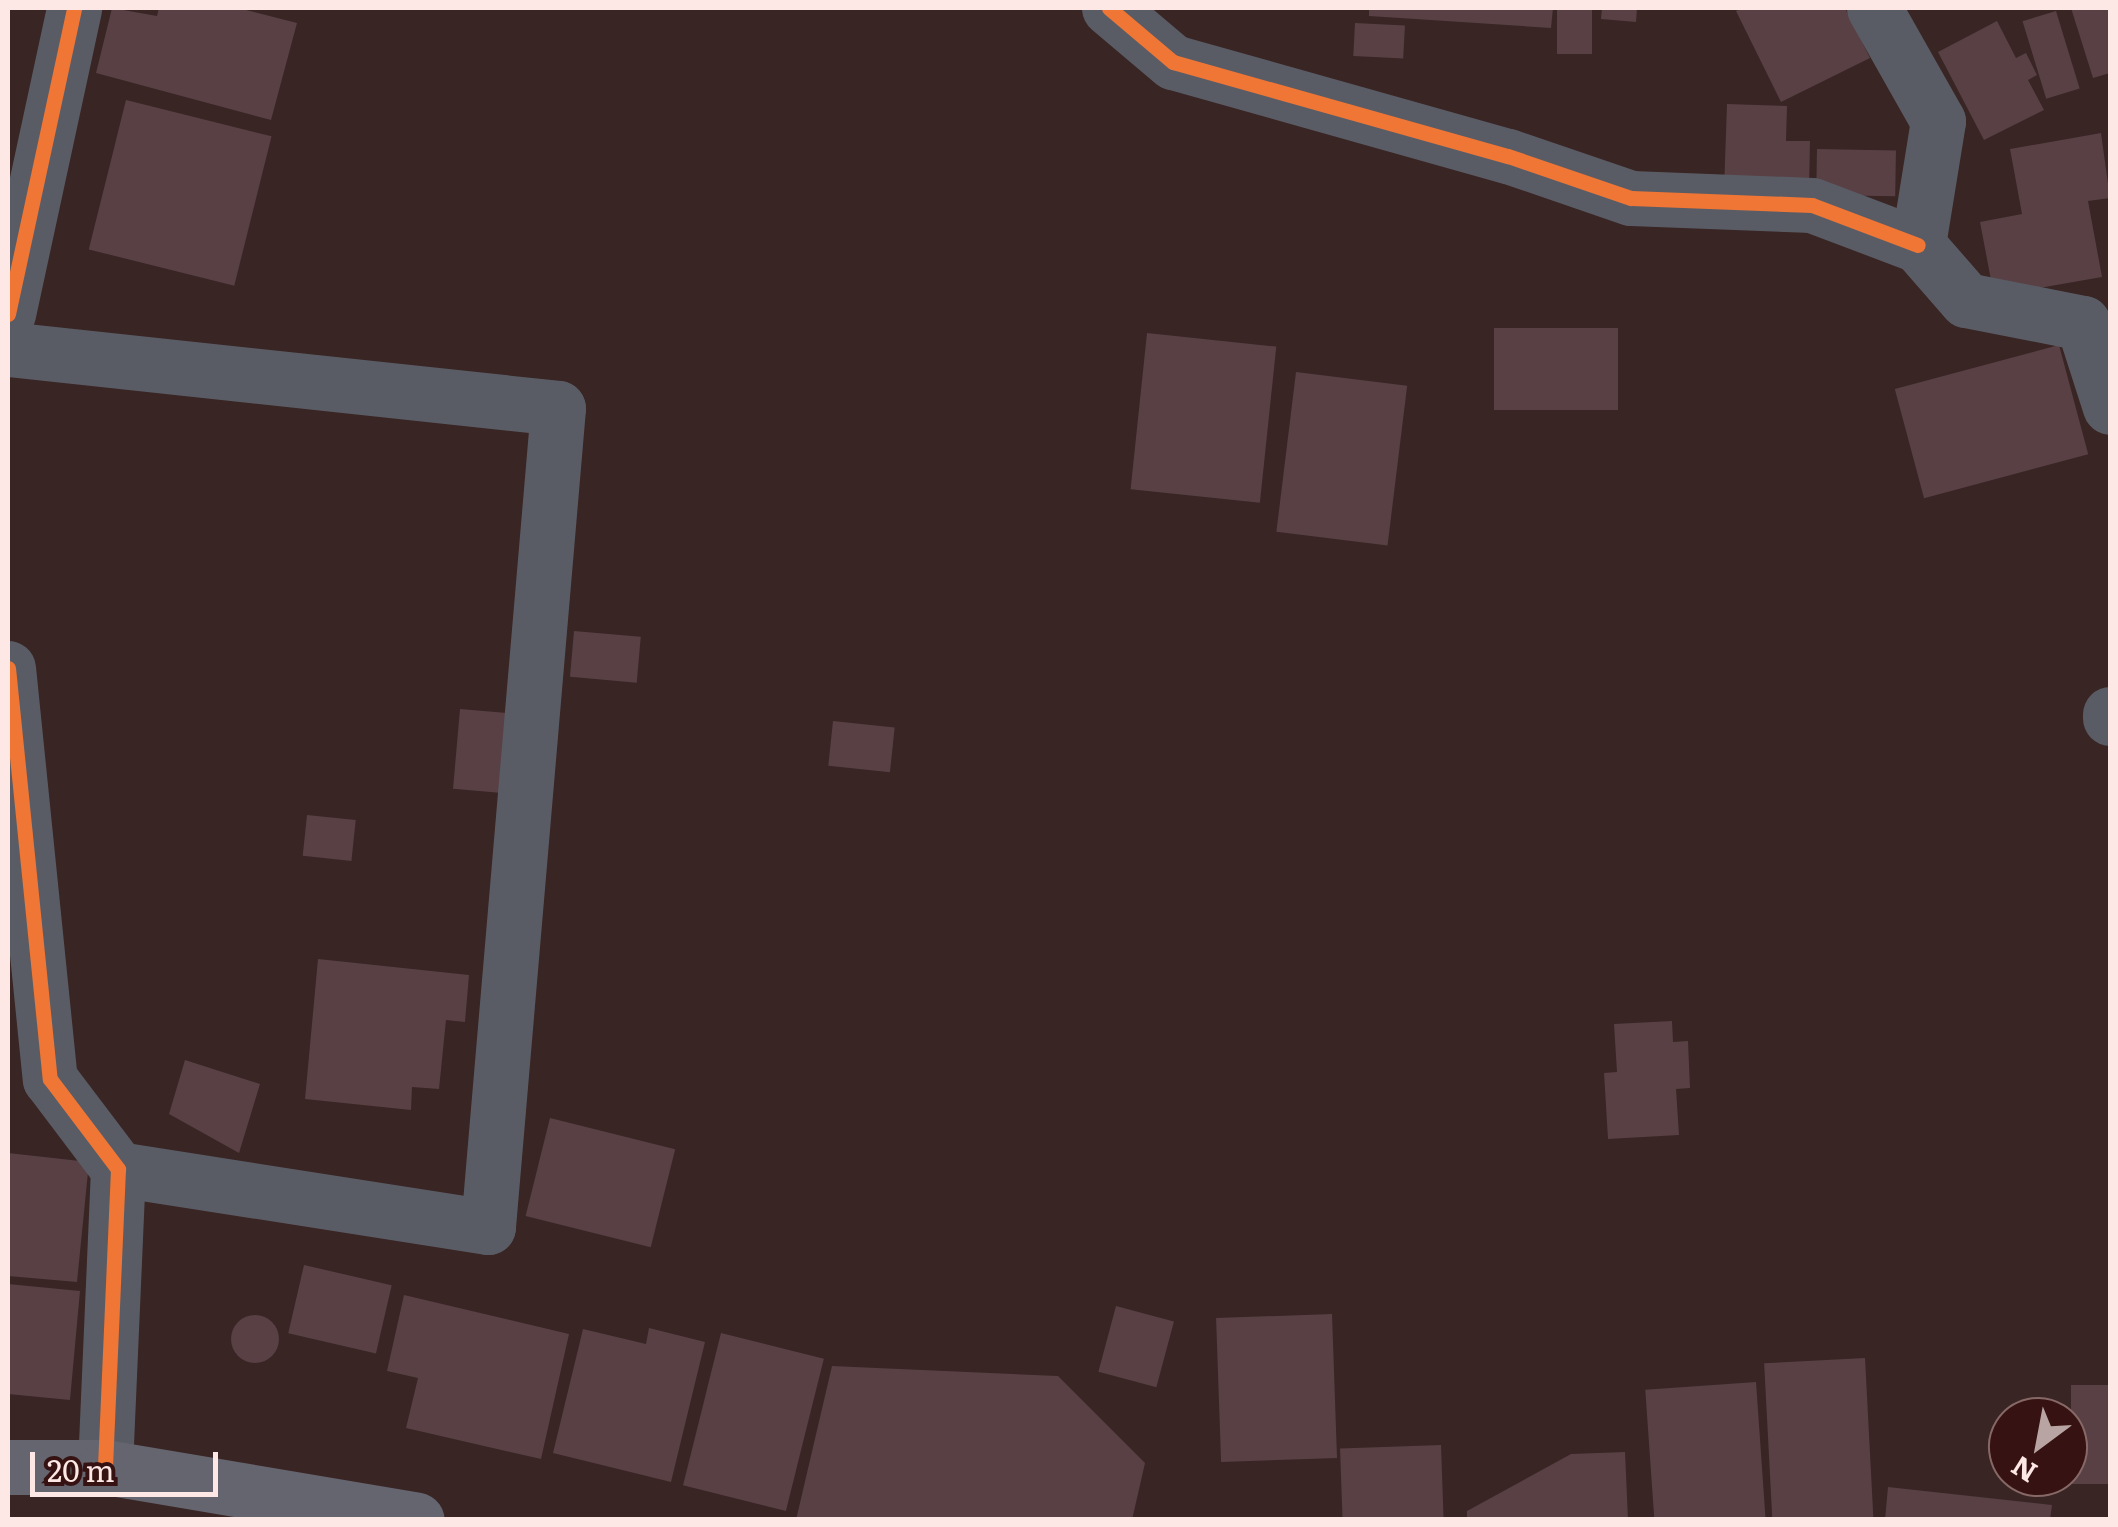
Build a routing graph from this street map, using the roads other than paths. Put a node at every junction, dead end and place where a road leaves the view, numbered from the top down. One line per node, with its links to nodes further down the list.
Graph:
1 (74, 8): 5 (street)
2 (1109, 8): 4 (street)
3 (1874, 8): 4 (street)
4 (1918, 244): 7 (street)
5 (8, 314)
6 (8, 348): 10 (street)
7 (2110, 407)
8 (8, 668): 9 (street)
9 (29, 1074): 10 (street)
10 (118, 1169): 12 (street)
11 (8, 1467): 12 (main road)
12 (105, 1467): 13 (main road)
13 (417, 1520)

